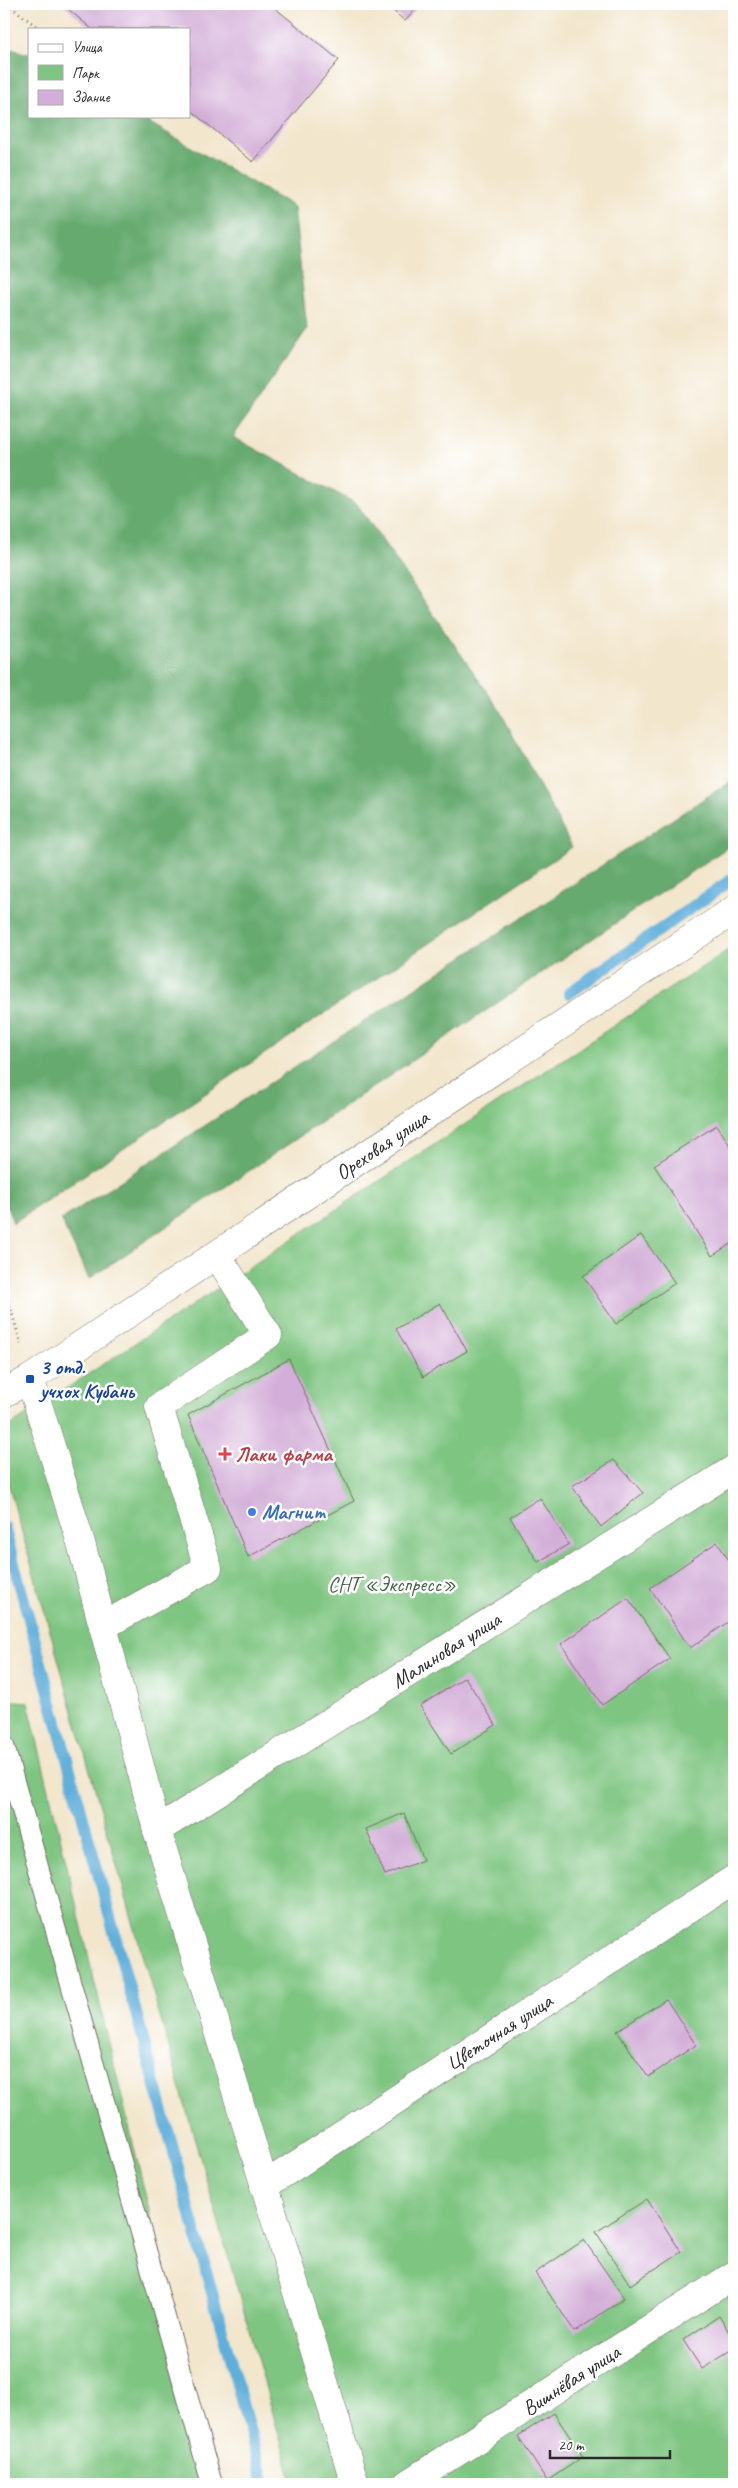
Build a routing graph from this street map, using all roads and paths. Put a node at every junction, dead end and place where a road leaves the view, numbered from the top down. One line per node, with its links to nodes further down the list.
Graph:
1 (6, 4): 2 (path)
2 (39, 28)
3 (734, 910): 4 (street, Ореховая улица)
4 (217, 1255): 6 (street, Ореховая улица); 9 (street)
5 (4, 1286): 6 (path)
6 (30, 1379): 7 (street, Ореховая улица); 9 (street)
7 (4, 1392)
8 (734, 1469): 11 (street, Малиновая улица)
9 (103, 1626): 11 (street)
10 (4, 1746): 15 (lane)
11 (157, 1830): 13 (street)
12 (734, 1879): 13 (street, Цветочная улица)
13 (264, 2186): 16 (street)
14 (734, 2275): 17 (street, Вишнёвая улица)
15 (212, 2484)
16 (355, 2484)
17 (407, 2484)

